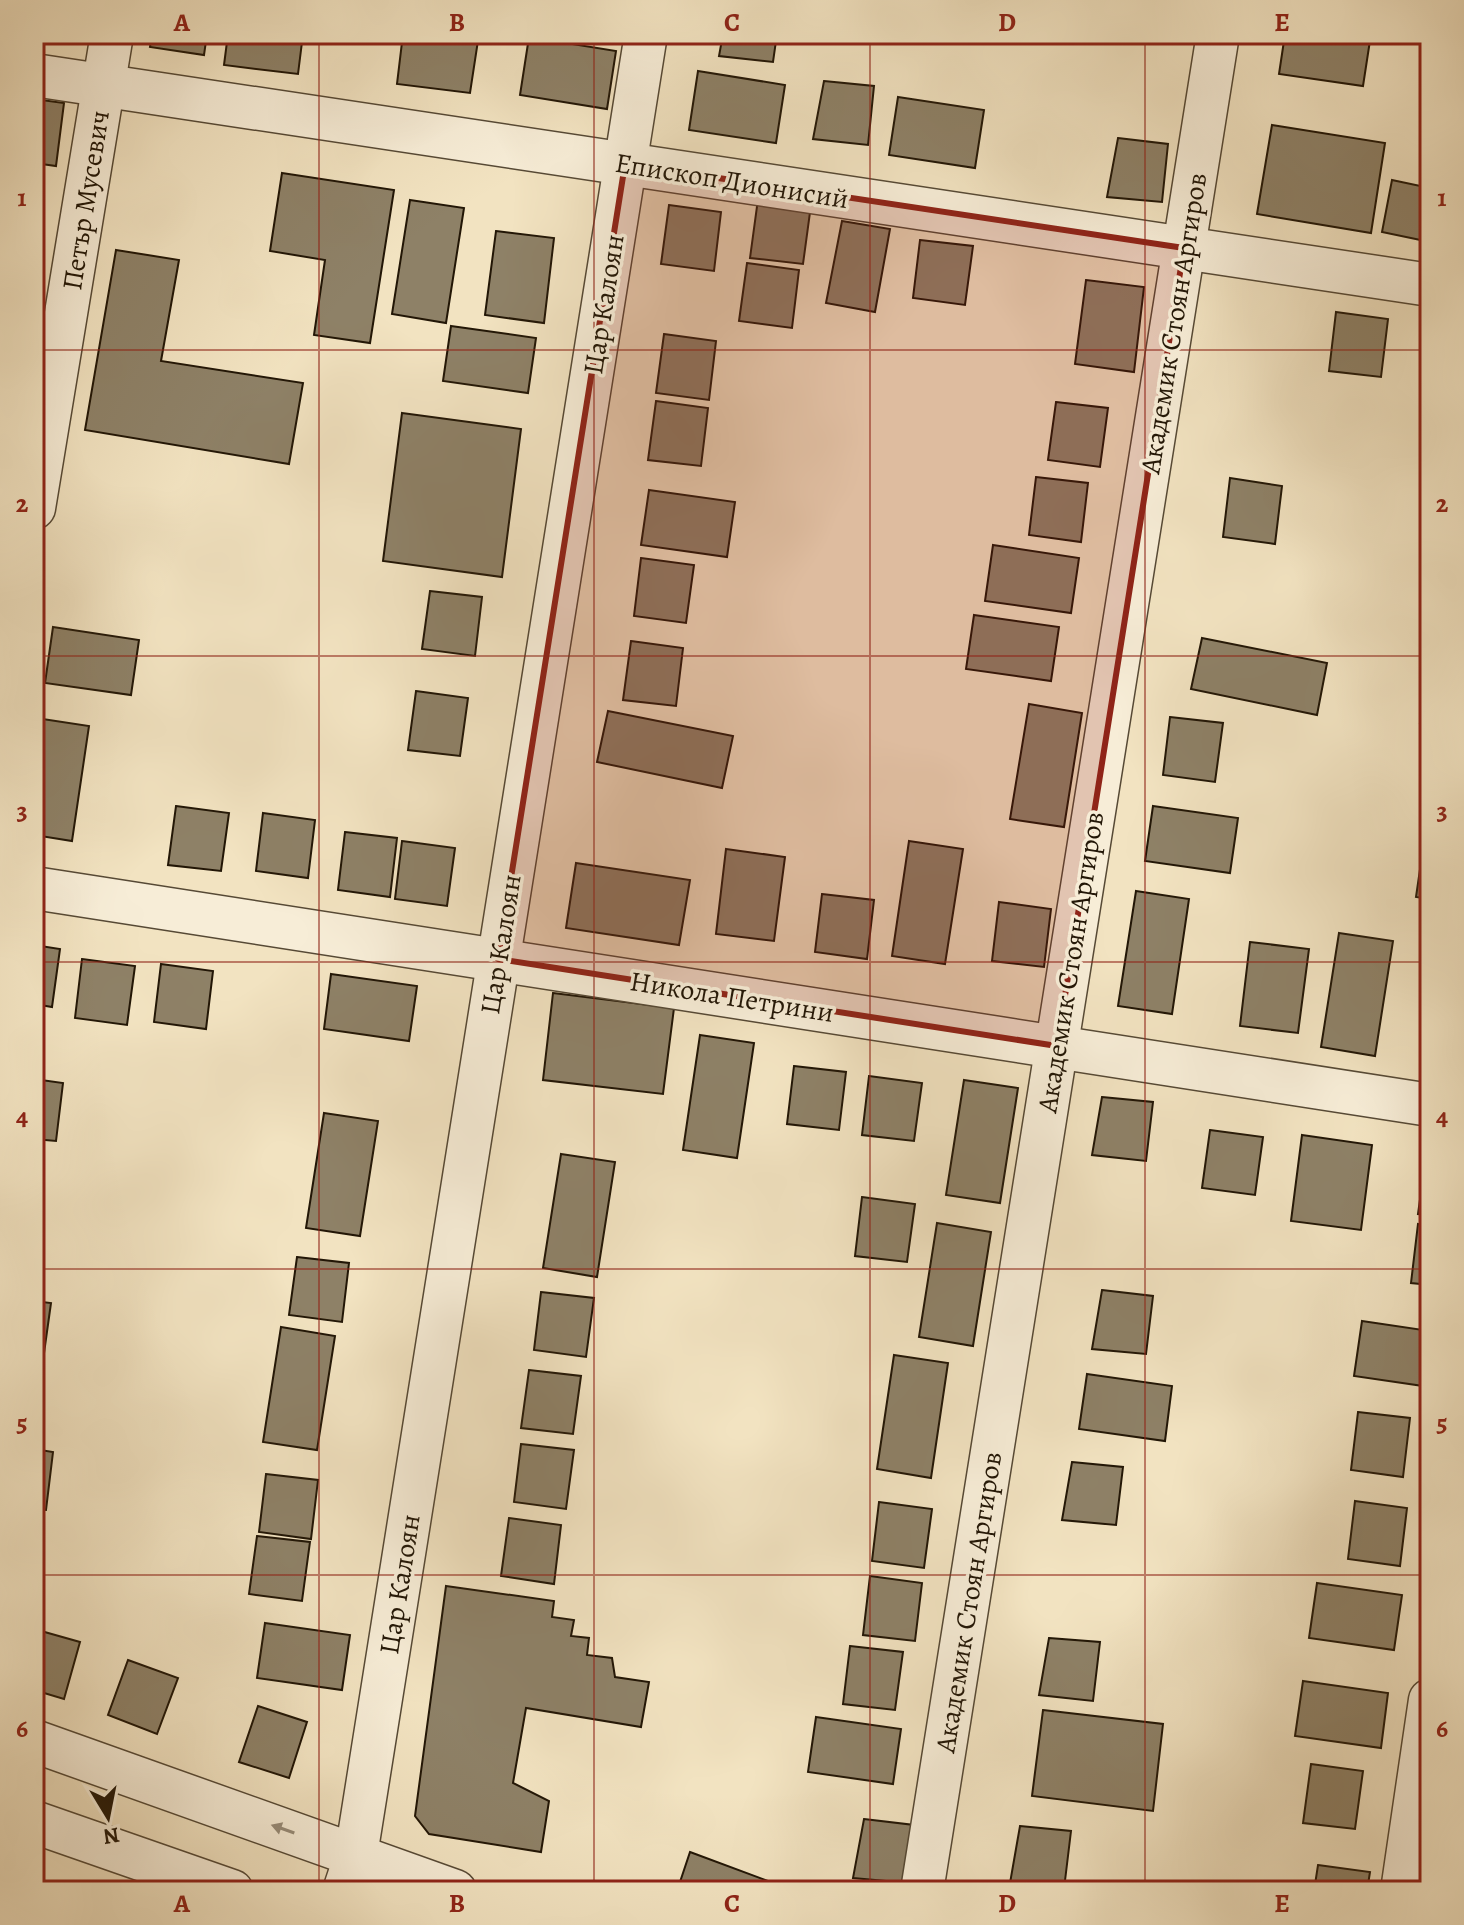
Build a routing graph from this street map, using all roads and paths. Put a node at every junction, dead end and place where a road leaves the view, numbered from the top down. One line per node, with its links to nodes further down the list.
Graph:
1 (112, 34): 5 (street, Петър Мусевич)
2 (646, 34): 6 (street, Цар Калоян)
3 (1218, 34): 7 (street, Академик Стоян Аргиров)
4 (34, 75): 5 (street, Епископ Дионисий)
5 (103, 86): 6 (street, Епископ Дионисий); 9 (street, Петър Мусевич)
6 (625, 164): 7 (street, Епископ Дионисий); 11 (street, Цар Калоян)
7 (1184, 248): 8 (street, Епископ Дионисий); 12 (street, Академик Стоян Аргиров)
8 (1430, 285)
9 (34, 508)
10 (34, 888): 11 (street, Никола Петрини)
11 (498, 959): 12 (street, Никола Петрини); 17 (street, Цар Калоян)
12 (1057, 1046): 13 (street, Никола Петрини); 22 (street, Академик Стоян Аргиров)
13 (1430, 1105)
14 (1430, 1700): 23 (street)
15 (34, 1741): 17 (street, one-way to 15)
16 (34, 1822): 20 (street)
17 (350, 1873): 21 (street)
18 (34, 1880): 19 (path)
19 (64, 1891)
20 (232, 1891)
21 (455, 1891)
22 (922, 1891)
23 (1402, 1891)

